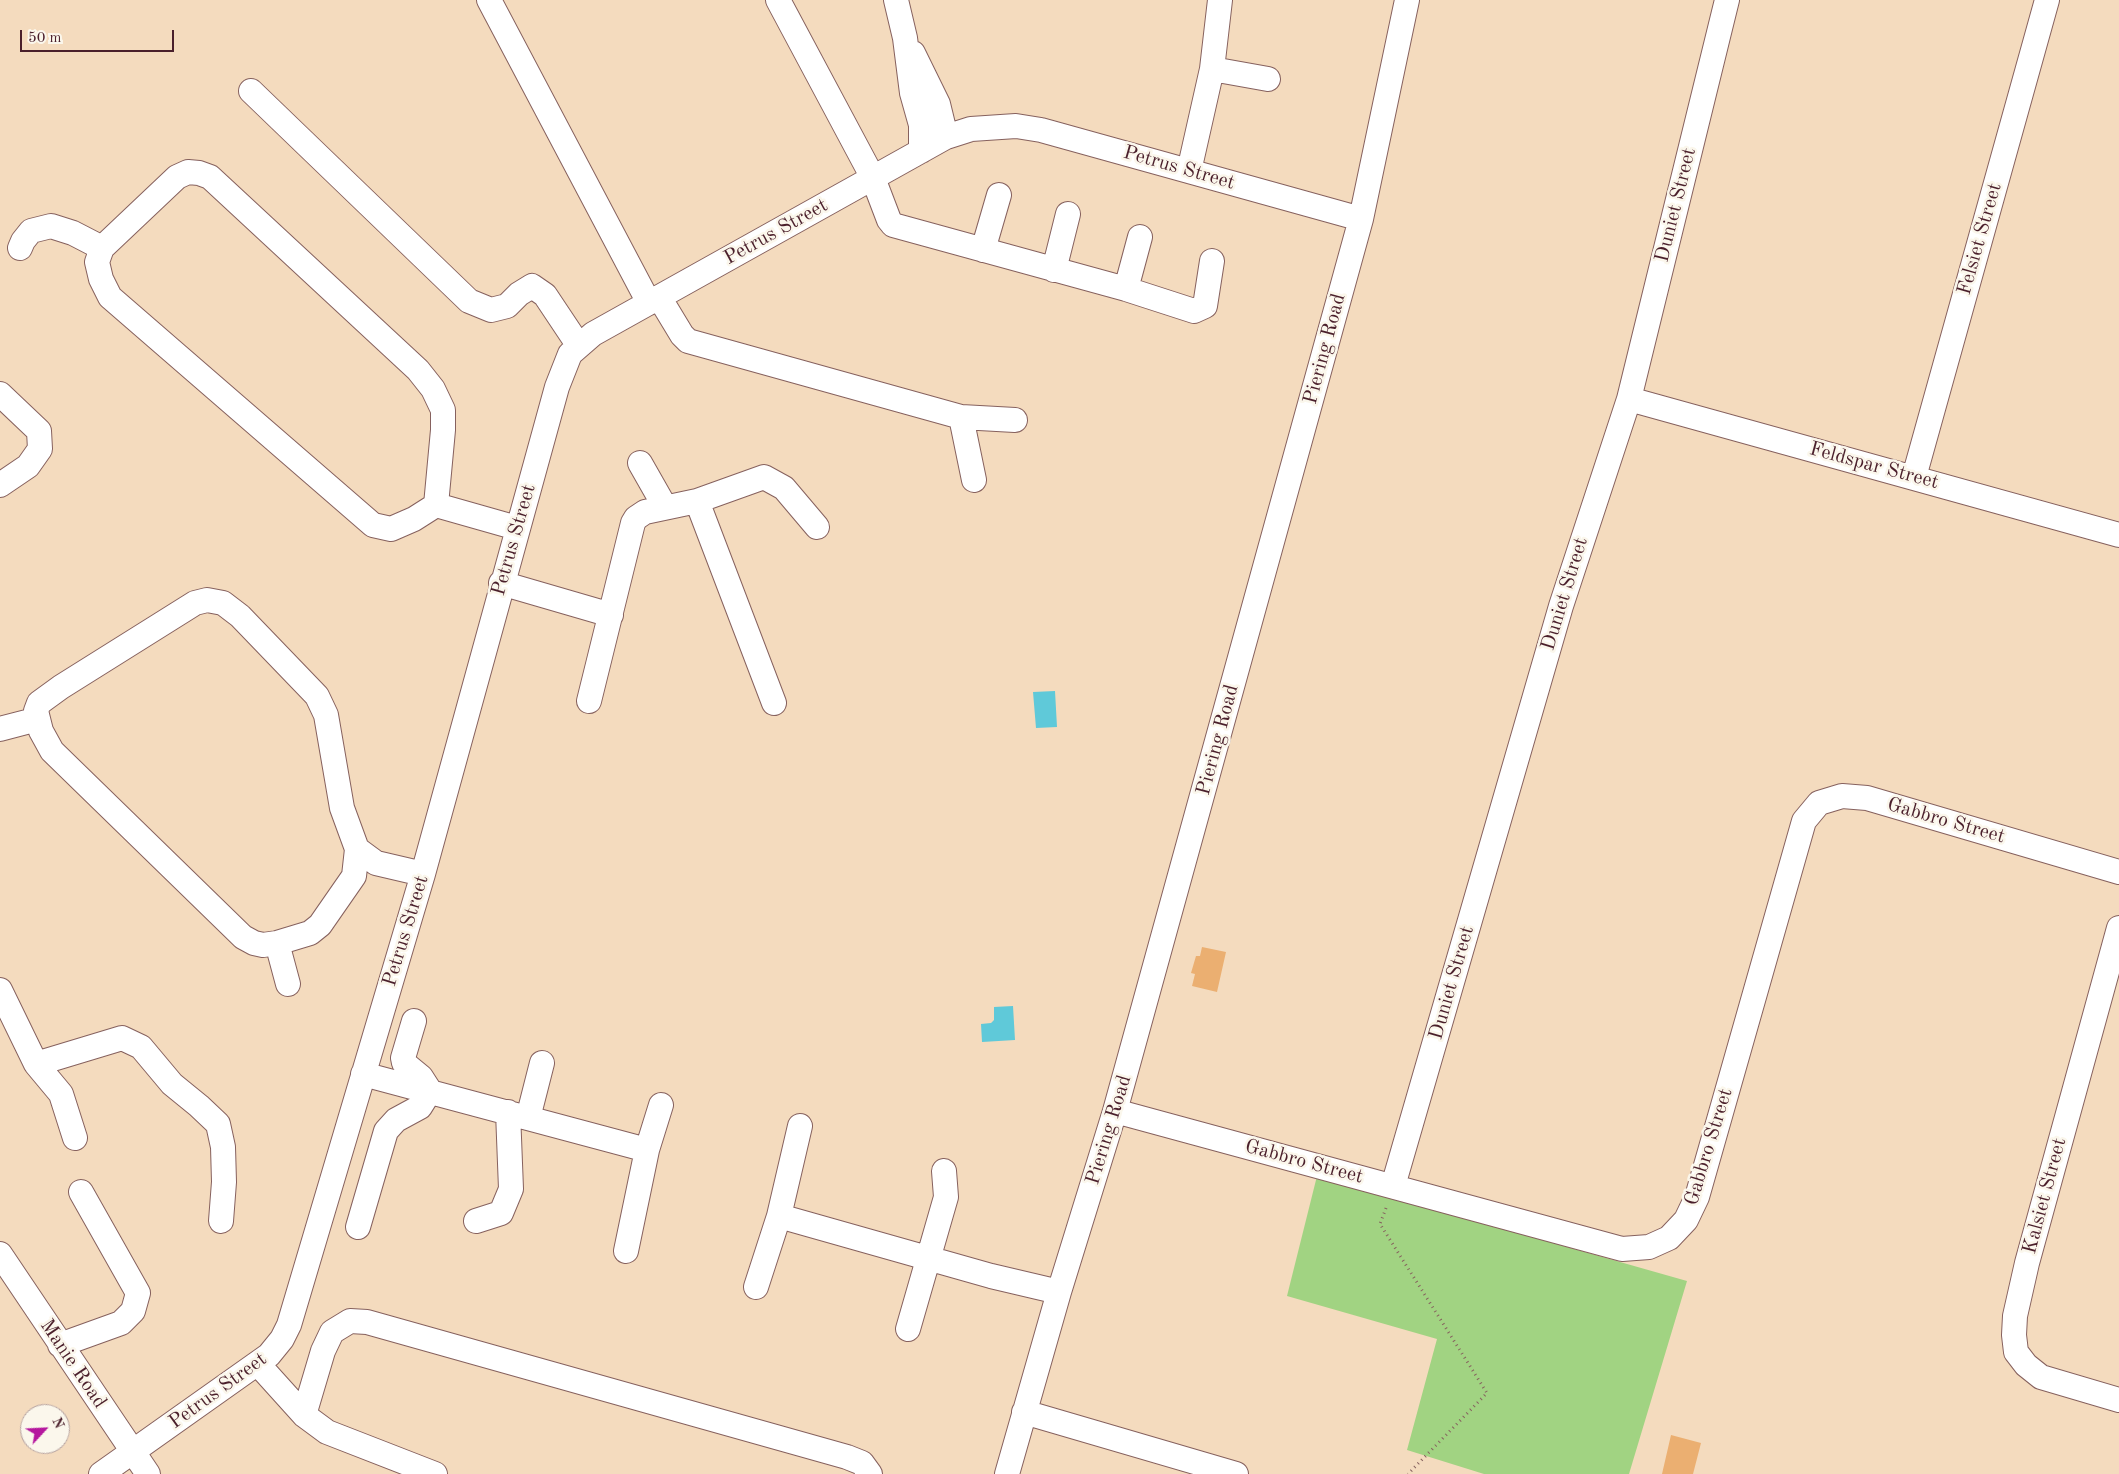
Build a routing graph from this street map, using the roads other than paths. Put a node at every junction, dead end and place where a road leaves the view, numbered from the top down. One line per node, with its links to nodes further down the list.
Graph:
1 (489, 0): 26 (street)
2 (778, 0): 15 (street)
3 (896, 0): 8 (street)
4 (1220, 0): 9 (street)
5 (1407, 0): 18 (street, Piering Road)
6 (1727, 0): 29 (street, Duniet Street)
7 (2047, 0): 33 (street, Felsiet Street)
8 (905, 38): 12 (street); 13 (street)
9 (1212, 69): 10 (street); 14 (street)
10 (1268, 78)
11 (251, 91): 27 (street)
12 (946, 137): 13 (street, Petrus Street); 14 (street, Petrus Street)
13 (921, 151): 15 (street, Petrus Street)
14 (1189, 171): 18 (street, Petrus Street)
15 (873, 178): 22 (street); 26 (street, Petrus Street)
16 (999, 194): 22 (street)
17 (1068, 214): 24 (street)
18 (1361, 219): 61 (street, Piering Road)
19 (1140, 237): 25 (street)
20 (20, 248): 21 (street)
21 (102, 248): 37 (street); 37 (street)
22 (983, 250): 24 (street)
23 (1212, 260): 25 (street)
24 (1054, 270): 25 (street)
25 (1126, 289)
26 (654, 300): 27 (street, Petrus Street); 30 (street)
27 (579, 346): 40 (street, Petrus Street)
28 (0, 394): 35 (street)
29 (1629, 399): 33 (street, Feldspar Street); 67 (street, Duniet Street)
30 (961, 417): 31 (street); 34 (street)
31 (1015, 420)
32 (640, 463): 38 (street)
33 (1914, 477): 41 (street, Feldspar Street)
34 (974, 480)
35 (0, 485)
36 (697, 501): 38 (street); 39 (street); 45 (street)
37 (436, 505): 40 (street)
38 (665, 507): 43 (street)
39 (817, 527)
40 (517, 528): 42 (street, Petrus Street)
41 (2119, 535)
42 (501, 583): 43 (street); 50 (street, Petrus Street)
43 (611, 615): 44 (street)
44 (589, 701)
45 (774, 703)
46 (38, 719): 47 (street); 48 (street); 52 (street)
47 (0, 729)
48 (357, 849): 50 (street); 52 (street)
49 (2119, 872): 67 (street, Gabbro Street)
50 (423, 874): 58 (street, Petrus Street)
51 (2119, 928): 81 (street, Kalsiet Street)
52 (277, 943): 53 (street)
53 (288, 984)
54 (0, 990): 57 (street)
55 (414, 1021): 59 (street)
56 (542, 1063): 62 (street)
57 (36, 1064): 64 (street); 70 (street)
58 (363, 1074): 59 (street); 80 (street, Petrus Street)
59 (430, 1091): 62 (street); 72 (street)
60 (661, 1104): 65 (street)
61 (1115, 1111): 67 (street, Gabbro Street); 77 (street, Piering Road)
62 (518, 1115): 65 (street); 71 (street)
63 (800, 1126): 69 (street)
64 (75, 1138)
65 (647, 1150): 73 (street)
66 (944, 1171): 75 (street)
67 (1394, 1186)
68 (81, 1192): 79 (street)
69 (779, 1216): 75 (street); 76 (street)
70 (221, 1221)
71 (476, 1221)
72 (358, 1227)
73 (626, 1251)
74 (0, 1254): 79 (street, Manie Road)
75 (929, 1258): 77 (street); 78 (street)
76 (756, 1287)
77 (1059, 1292): 82 (street, Piering Road)
78 (908, 1329)
79 (60, 1345): 84 (street, Manie Road)
80 (258, 1364): 83 (street); 84 (street, Petrus Street)
81 (2119, 1400)
82 (1024, 1412): 89 (street, Piering Road); 90 (street)
83 (304, 1415): 87 (street); 88 (street)
84 (133, 1453): 85 (street, Petrus Street); 86 (street, Manie Road)
85 (101, 1474)
86 (148, 1474)
87 (435, 1474)
88 (870, 1474)
89 (1007, 1474)
90 (1236, 1474)

